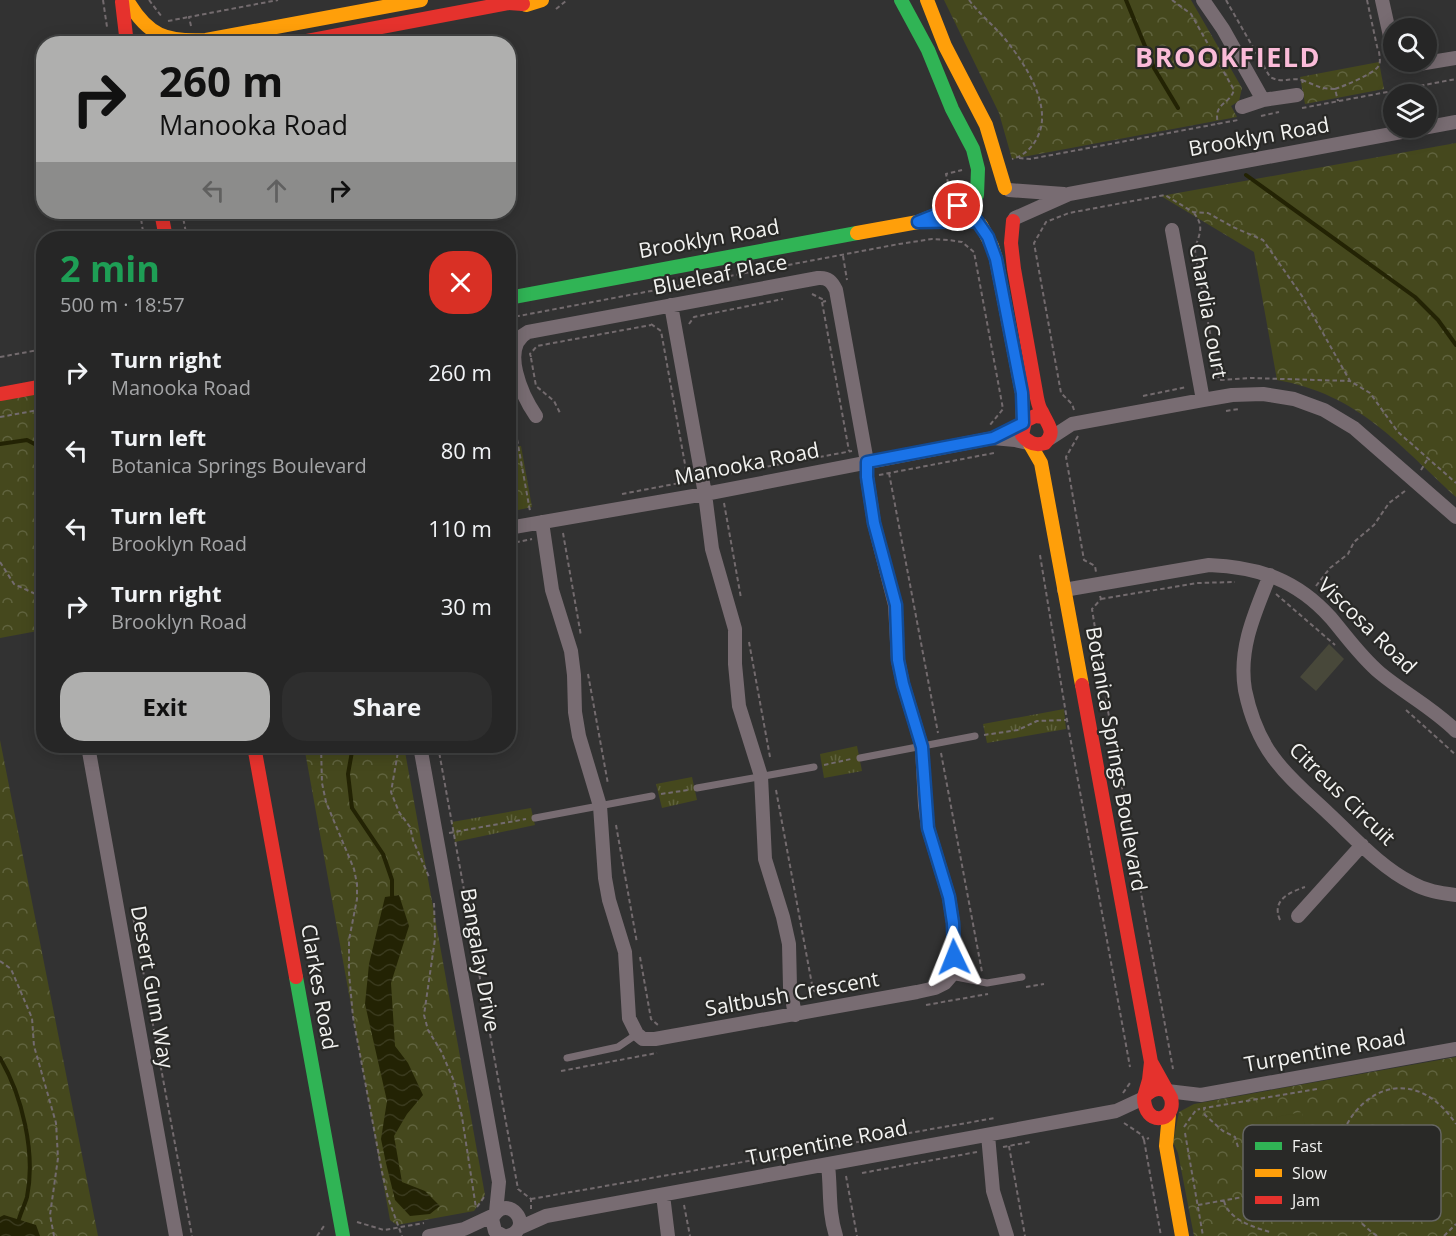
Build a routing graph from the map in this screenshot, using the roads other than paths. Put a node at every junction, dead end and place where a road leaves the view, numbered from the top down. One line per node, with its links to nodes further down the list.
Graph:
1 (122, 0): 11 (street)
2 (127, 0): 12 (street)
3 (422, 0): 13 (street)
4 (542, 0): 9 (street)
5 (901, 0): 23 (street)
6 (927, 0): 21 (street)
7 (1203, 0): 18 (street)
8 (1382, 0): 10 (street)
9 (518, 2): 14 (street)
10 (1384, 18)
11 (126, 36)
12 (158, 36)
13 (228, 36)
14 (333, 36)
15 (1456, 58): 16 (street)
16 (1437, 61)
17 (1302, 94): 18 (street)
18 (1263, 100): 19 (street)
19 (1242, 107)
20 (1456, 122): 22 (street, Brooklyn Road)
21 (1007, 189): 22 (street, Brooklyn Road); 23 (street); 24 (street)
22 (1069, 194): 24 (street, Brooklyn Road)
23 (976, 197): 25 (street, Brooklyn Road); 26 (street)
24 (1014, 219): 26 (street); 36 (street)
25 (918, 222): 26 (street, Brooklyn Road); 28 (street, Brooklyn Road)
26 (979, 223): 38 (street)
27 (1172, 230): 34 (street, Chardia Court)
28 (516, 297)
29 (671, 305): 30 (street, Blueleaf Place); 42 (street, Blueleaf Place); 44 (street)
30 (516, 342)
31 (516, 366): 35 (street, Blueleaf Place)
32 (36, 387): 33 (street)
33 (0, 394)
34 (1203, 400): 37 (street); 45 (street)
35 (536, 416)
36 (1045, 418): 37 (street); 38 (street); 40 (street)
37 (1074, 423): 40 (street)
38 (1023, 424): 39 (street, Manooka Road); 41 (street)
39 (993, 438): 41 (street, Manooka Road); 42 (street, Manooka Road)
40 (1048, 440): 41 (street); 43 (street, Botanica Springs Boulevard)
41 (1029, 444): 43 (street, Botanica Springs Boulevard)
42 (866, 455): 44 (street, Manooka Road); 52 (street)
43 (1041, 463): 49 (street, Botanica Springs Boulevard)
44 (706, 500): 46 (street, Manooka Road); 58 (street)
45 (1456, 517)
46 (542, 522): 47 (street, Manooka Road); 61 (street)
47 (516, 527)
48 (1268, 581): 49 (street, Viscosa Road); 50 (street, Viscosa Road); 63 (street, Citreus Circuit)
49 (1064, 590): 72 (street, Botanica Springs Boulevard)
50 (1456, 731)
51 (975, 736): 52 (lane)
52 (922, 747): 56 (lane); 66 (street)
53 (89, 753): 90 (street, Desert Gum Way)
54 (255, 753): 88 (street, Clarkes Road)
55 (421, 753): 82 (street, Bangalay Drive)
56 (860, 758)
57 (814, 766): 58 (lane)
58 (761, 776): 59 (lane); 68 (street)
59 (697, 788)
60 (652, 796): 61 (lane)
61 (606, 805): 62 (lane); 69 (street)
62 (535, 818)
63 (1362, 845): 64 (street, Citreus Circuit); 65 (street)
64 (1456, 896)
65 (1298, 916)
66 (951, 976): 67 (lane); 68 (street, Saltbush Crescent)
67 (1022, 977)
68 (795, 1015): 69 (street, Saltbush Crescent)
69 (637, 1034): 71 (lane)
70 (1456, 1049): 75 (street, Turpentine Road)
71 (567, 1058)
72 (1151, 1062): 73 (street, Botanica Springs Boulevard); 74 (street, Botanica Springs Boulevard)
73 (1167, 1091): 74 (street); 75 (street, Turpentine Road); 77 (street)
74 (1144, 1098): 76 (street, Turpentine Road); 78 (street)
75 (1203, 1101): 77 (street, Turpentine Road)
76 (1116, 1111): 78 (street, Turpentine Road); 79 (street, Turpentine Road)
77 (1169, 1114): 78 (street); 80 (street)
78 (1151, 1117): 80 (street)
79 (988, 1135): 81 (street, Turpentine Road); 94 (street)
80 (1166, 1146): 95 (street)
81 (828, 1165): 83 (street, Turpentine Road); 93 (street)
82 (499, 1182): 84 (street, Bangalay Drive); 85 (street, Bangalay Drive)
83 (663, 1195): 86 (street, Turpentine Road); 92 (street)
84 (513, 1210): 85 (street); 86 (street, Turpentine Road); 89 (street)
85 (495, 1214): 87 (street, Turpentine Road); 89 (street)
86 (546, 1216): 89 (street, Turpentine Road)
87 (464, 1229): 89 (street, Turpentine Road); 91 (street, Turpentine Road)
88 (344, 1233)
89 (507, 1233)
90 (176, 1236)
91 (429, 1236)
92 (668, 1236)
93 (836, 1236)
94 (1007, 1236)
95 (1182, 1236)

